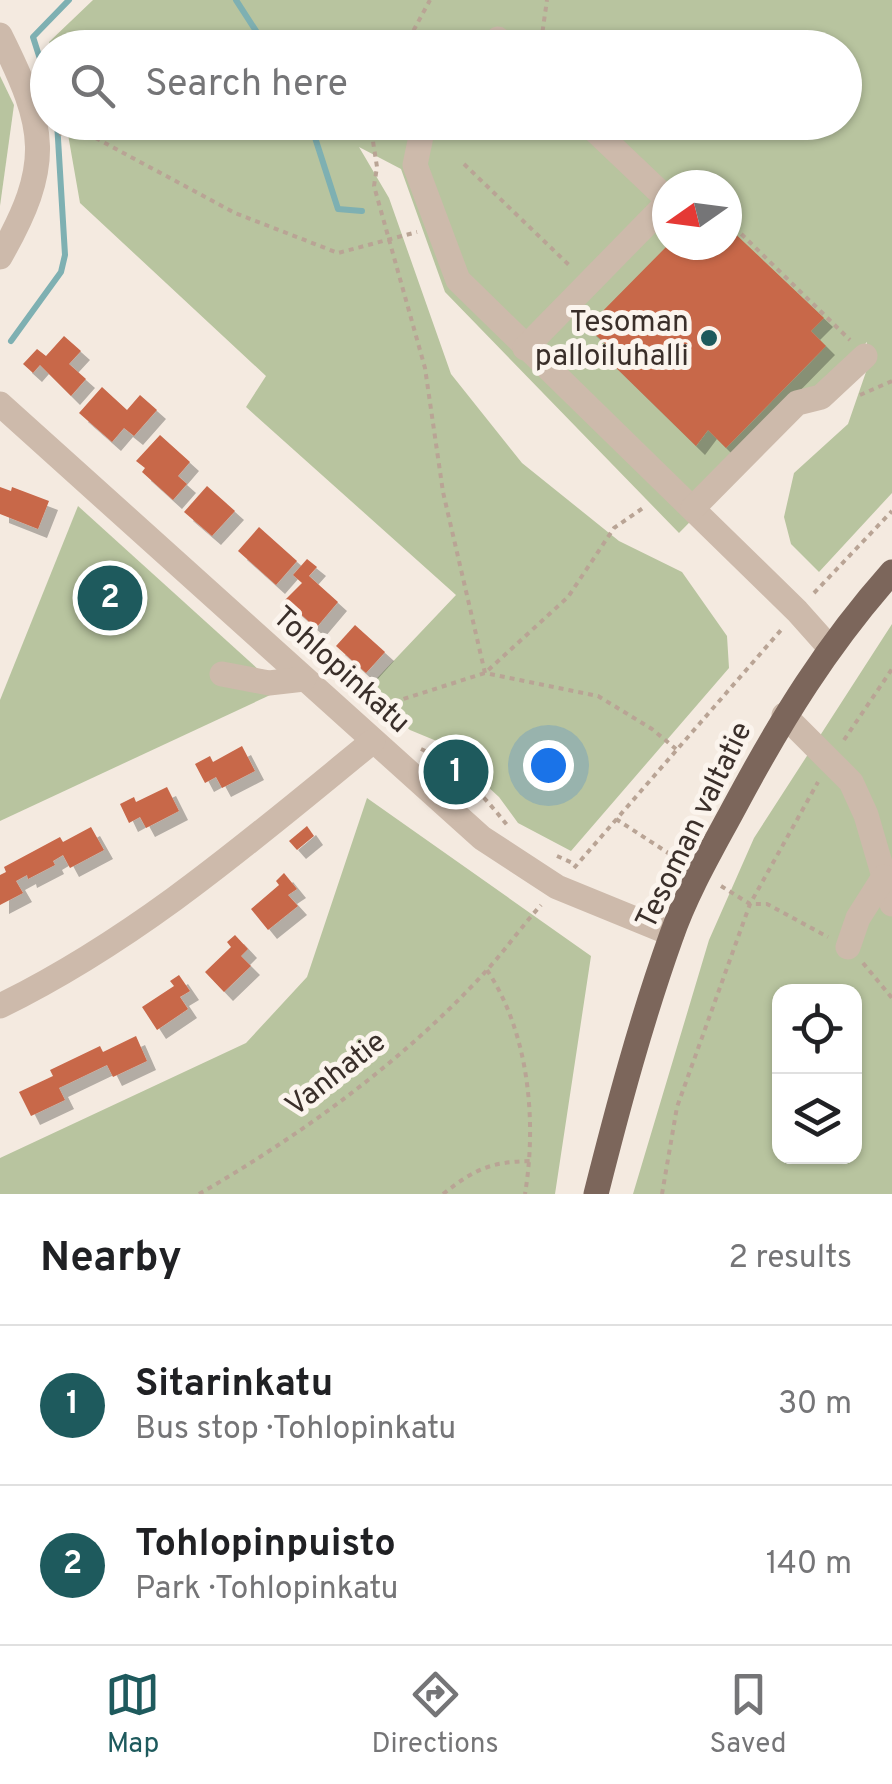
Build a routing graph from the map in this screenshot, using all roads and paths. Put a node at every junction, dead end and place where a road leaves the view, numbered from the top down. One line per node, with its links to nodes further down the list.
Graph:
1 (430, 0): 3 (path)
2 (547, 0): 4 (path)
3 (414, 30)
4 (543, 30)
5 (0, 36): 6 (street)
6 (30, 100)
7 (38, 140): 18 (street)
8 (100, 140): 17 (path)
9 (373, 140): 17 (path)
10 (420, 140): 15 (street)
11 (604, 140): 13 (street)
12 (464, 164): 19 (path)
13 (652, 186)
14 (652, 217): 19 (street)
15 (436, 227): 17 (path); 20 (street)
16 (742, 235): 21 (path)
17 (388, 240): 29 (path)
18 (0, 257)
19 (588, 283): 20 (street)
20 (526, 348): 24 (street)
21 (866, 356): 24 (street)
22 (0, 404): 31 (street, Tohlopinkatu)
23 (644, 508): 29 (path)
24 (693, 508): 27 (street)
25 (892, 512): 27 (path, Vanhatie)
26 (892, 572): 28 (main road, Tesoman valtatie)
27 (798, 611): 28 (street); 35 (path, Vanhatie)
28 (830, 648): 33 (main road, Tesoman valtatie)
29 (485, 673): 32 (path); 35 (path)
30 (222, 674): 31 (street)
31 (304, 679): 34 (street, Tohlopinkatu)
32 (370, 710)
33 (784, 715): 36 (street); 40 (main road, Tesoman valtatie)
34 (373, 741): 37 (street, Tohlopinkatu); 43 (street)
35 (677, 749): 37 (path, Vanhatie)
36 (884, 877): 39 (street); 41 (street)
37 (557, 887): 40 (street, Tohlopinkatu); 42 (path, Vanhatie)
38 (750, 904): 49 (path)
39 (892, 904)
40 (672, 934): 48 (main road, Tesoman valtatie)
41 (848, 947)
42 (487, 970): 44 (path); 45 (path, Vanhatie)
43 (0, 1006)
44 (530, 1162): 46 (path); 47 (path)
45 (199, 1194)
46 (443, 1194)
47 (524, 1194)
48 (596, 1194)
49 (662, 1194)

